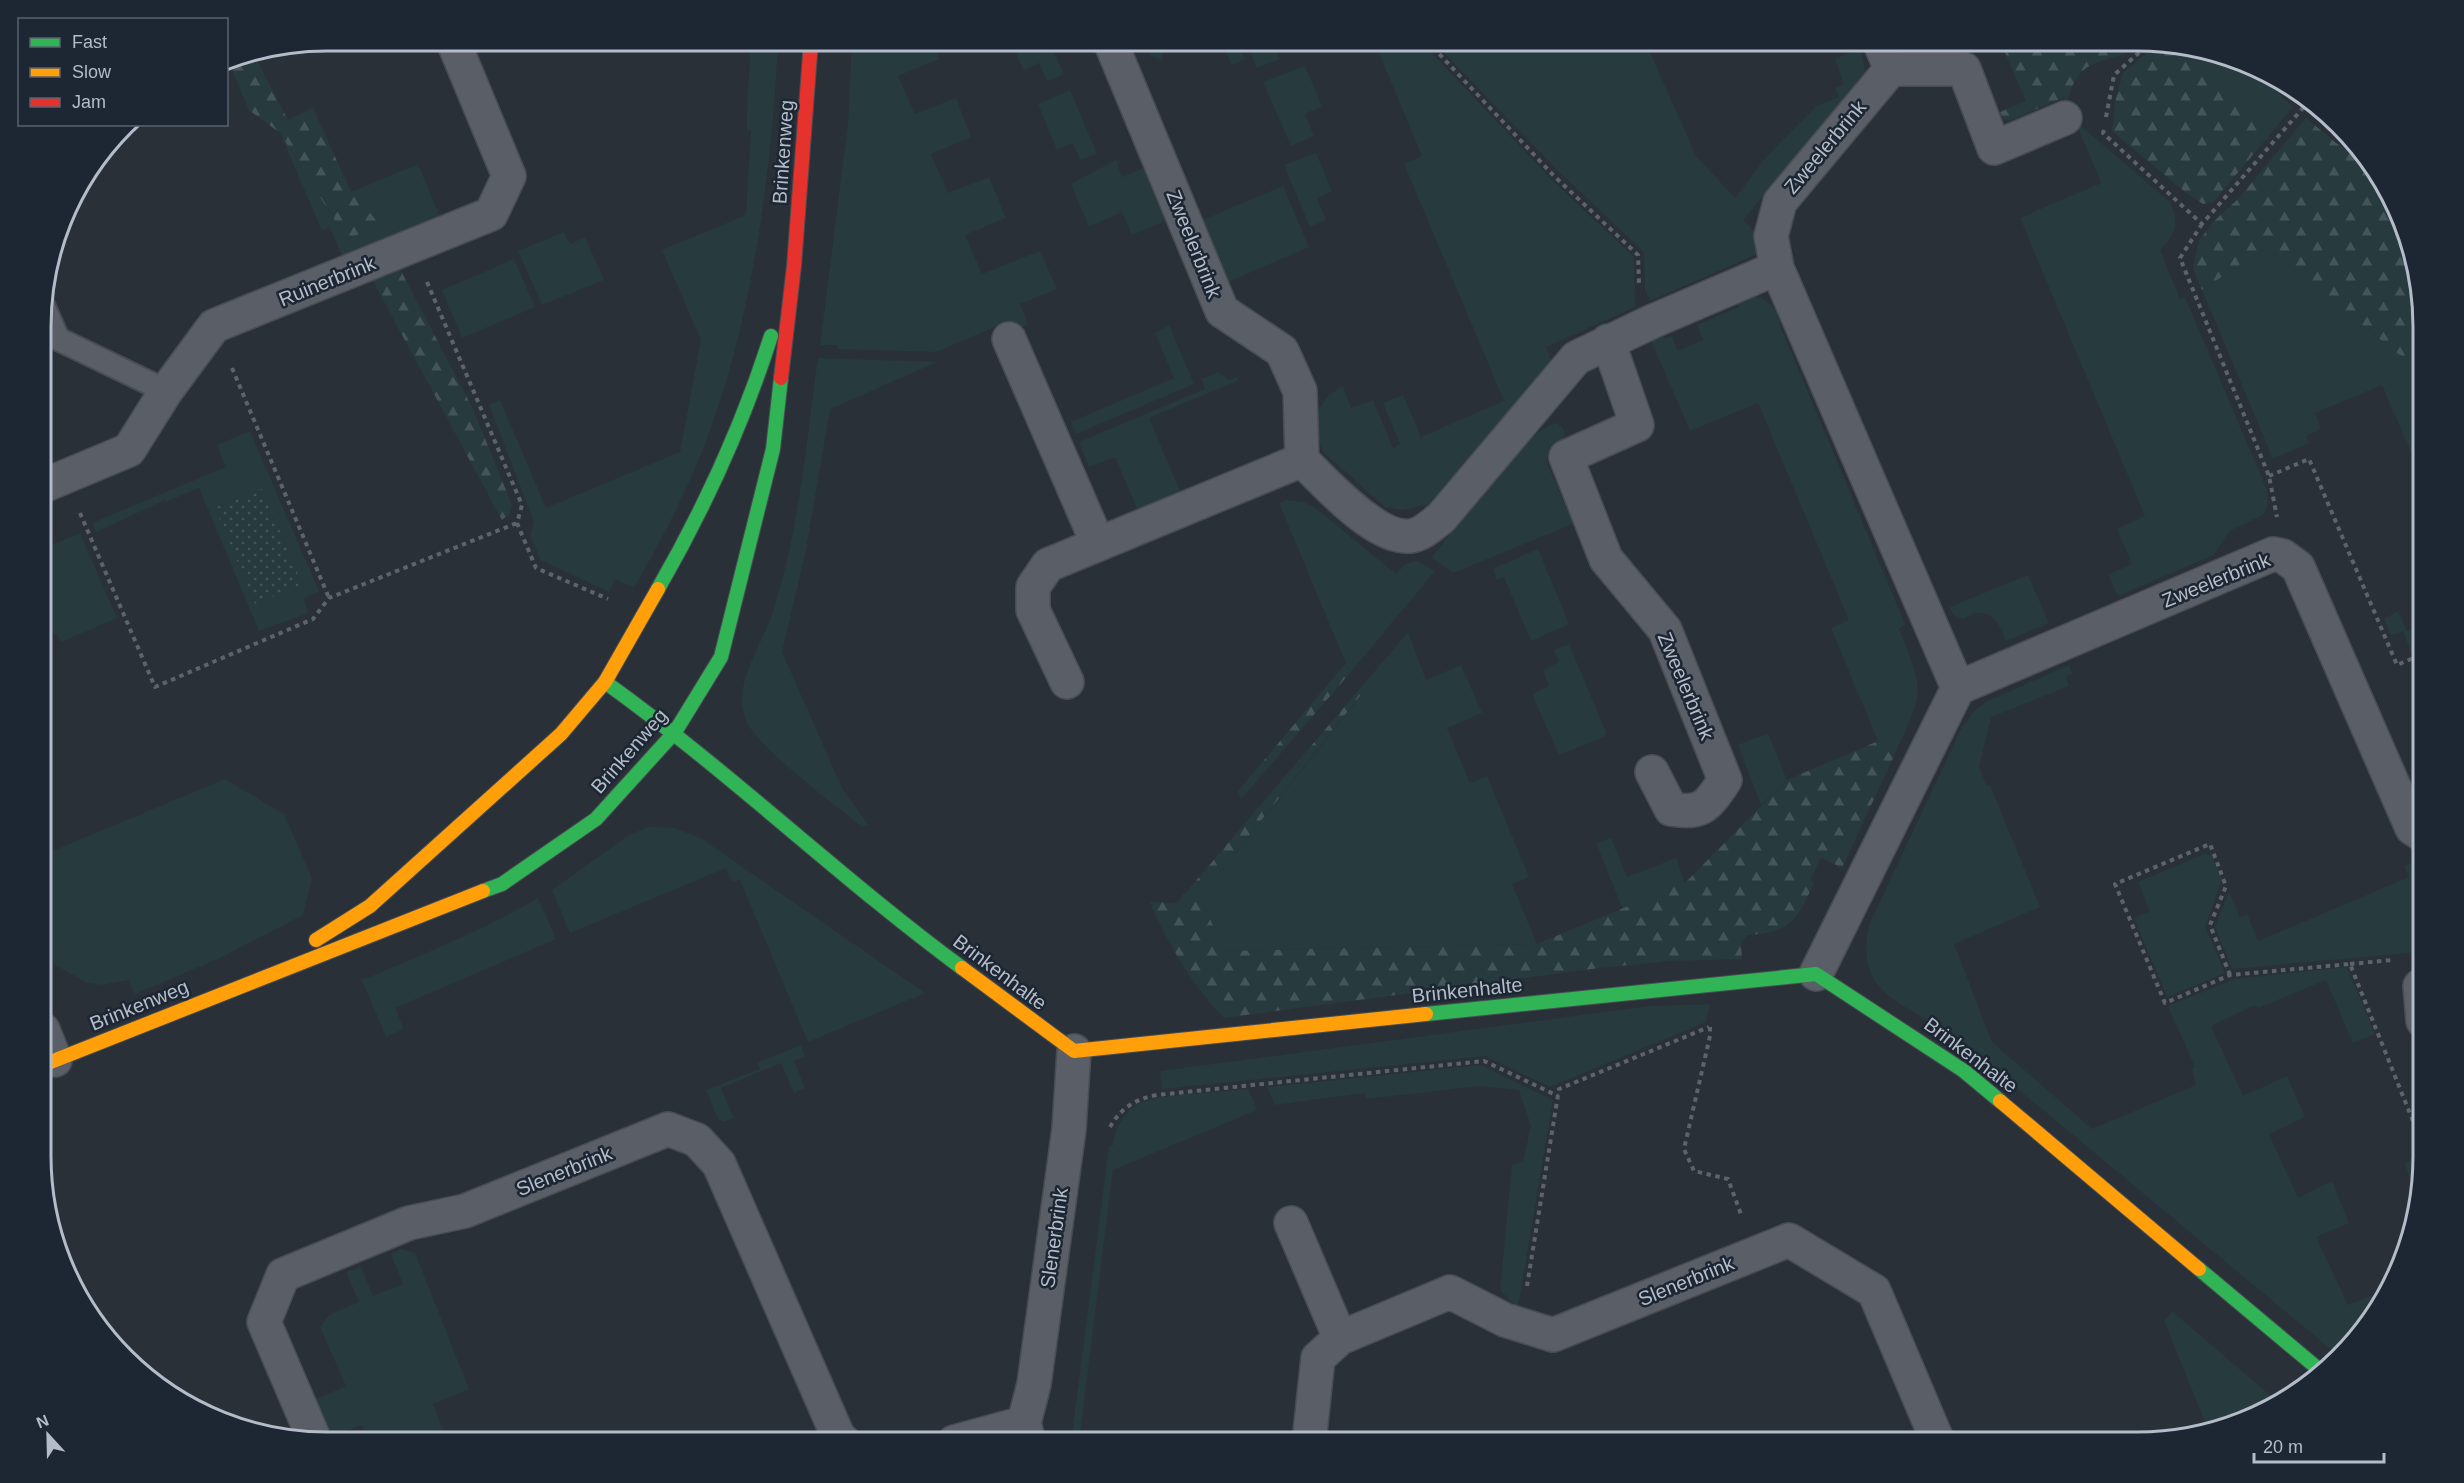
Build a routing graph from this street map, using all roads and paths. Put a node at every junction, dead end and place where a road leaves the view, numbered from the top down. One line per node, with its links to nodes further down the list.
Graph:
1 (458, 51): 10 (street, Ruinerbrink)
2 (810, 51): 11 (street, Brinkenweg)
3 (1115, 51): 19 (street, Zweelerbrink)
4 (1437, 51): 13 (path)
5 (2141, 51): 9 (path)
6 (1885, 55): 8 (street, Zweelerbrink); 12 (street, Zweelerbrink)
7 (2304, 107): 9 (path)
8 (2065, 118)
9 (2202, 224): 20 (path)
10 (412, 247): 15 (street, Ruinerbrink); 22 (path)
11 (794, 266): 26 (street, Brinkenweg); 31 (street, Brinkenweg)
12 (1777, 268): 13 (street); 30 (street, Zweelerbrink)
13 (1651, 321): 17 (street)
14 (51, 324): 18 (lane)
15 (214, 326): 18 (street); 25 (path)
16 (1009, 339): 23 (street)
17 (1608, 341): 19 (street); 32 (street, Zweelerbrink)
18 (166, 391): 21 (street)
19 (1302, 460): 23 (street)
20 (2269, 476): 24 (path); 27 (path)
21 (54, 482): 25 (path)
22 (517, 523): 25 (path); 26 (path)
23 (1098, 544): 29 (street)
24 (2283, 556): 30 (street, Zweelerbrink); 33 (street, Zweelerbrink)
25 (328, 598)
26 (644, 614): 28 (street, Brinkenweg)
27 (2413, 658)
28 (605, 682): 31 (street, Brinkenhalte); 36 (street, Brinkenweg)
29 (1067, 682)
30 (1958, 688): 34 (street)
31 (675, 732): 36 (street, Brinkenweg); 39 (street, Brinkenhalte)
32 (1652, 772)
33 (2413, 829)
34 (1816, 974): 37 (street, Brinkenhalte); 48 (street, Brinkenhalte)
35 (2230, 975): 35 (path); 42 (path)
36 (249, 982): 40 (street, Brinkenweg)
37 (1729, 982): 38 (path); 39 (street, Brinkenhalte)
38 (1710, 1027): 41 (path); 45 (path)
39 (1074, 1051): 43 (street, Slenerbrink)
40 (51, 1062)
41 (1558, 1096): 43 (path); 46 (path)
42 (2413, 1121)
43 (1068, 1136): 51 (street, Slenerbrink)
44 (1291, 1222): 47 (street)
45 (1757, 1253): 46 (street, Slenerbrink); 53 (street, Slenerbrink)
46 (1519, 1325): 47 (street, Slenerbrink)
47 (1340, 1338): 52 (street, Slenerbrink)
48 (2315, 1366)
49 (311, 1431): 50 (street, Slenerbrink)
50 (836, 1432)
51 (1026, 1432)
52 (1310, 1432)
53 (1934, 1432)

